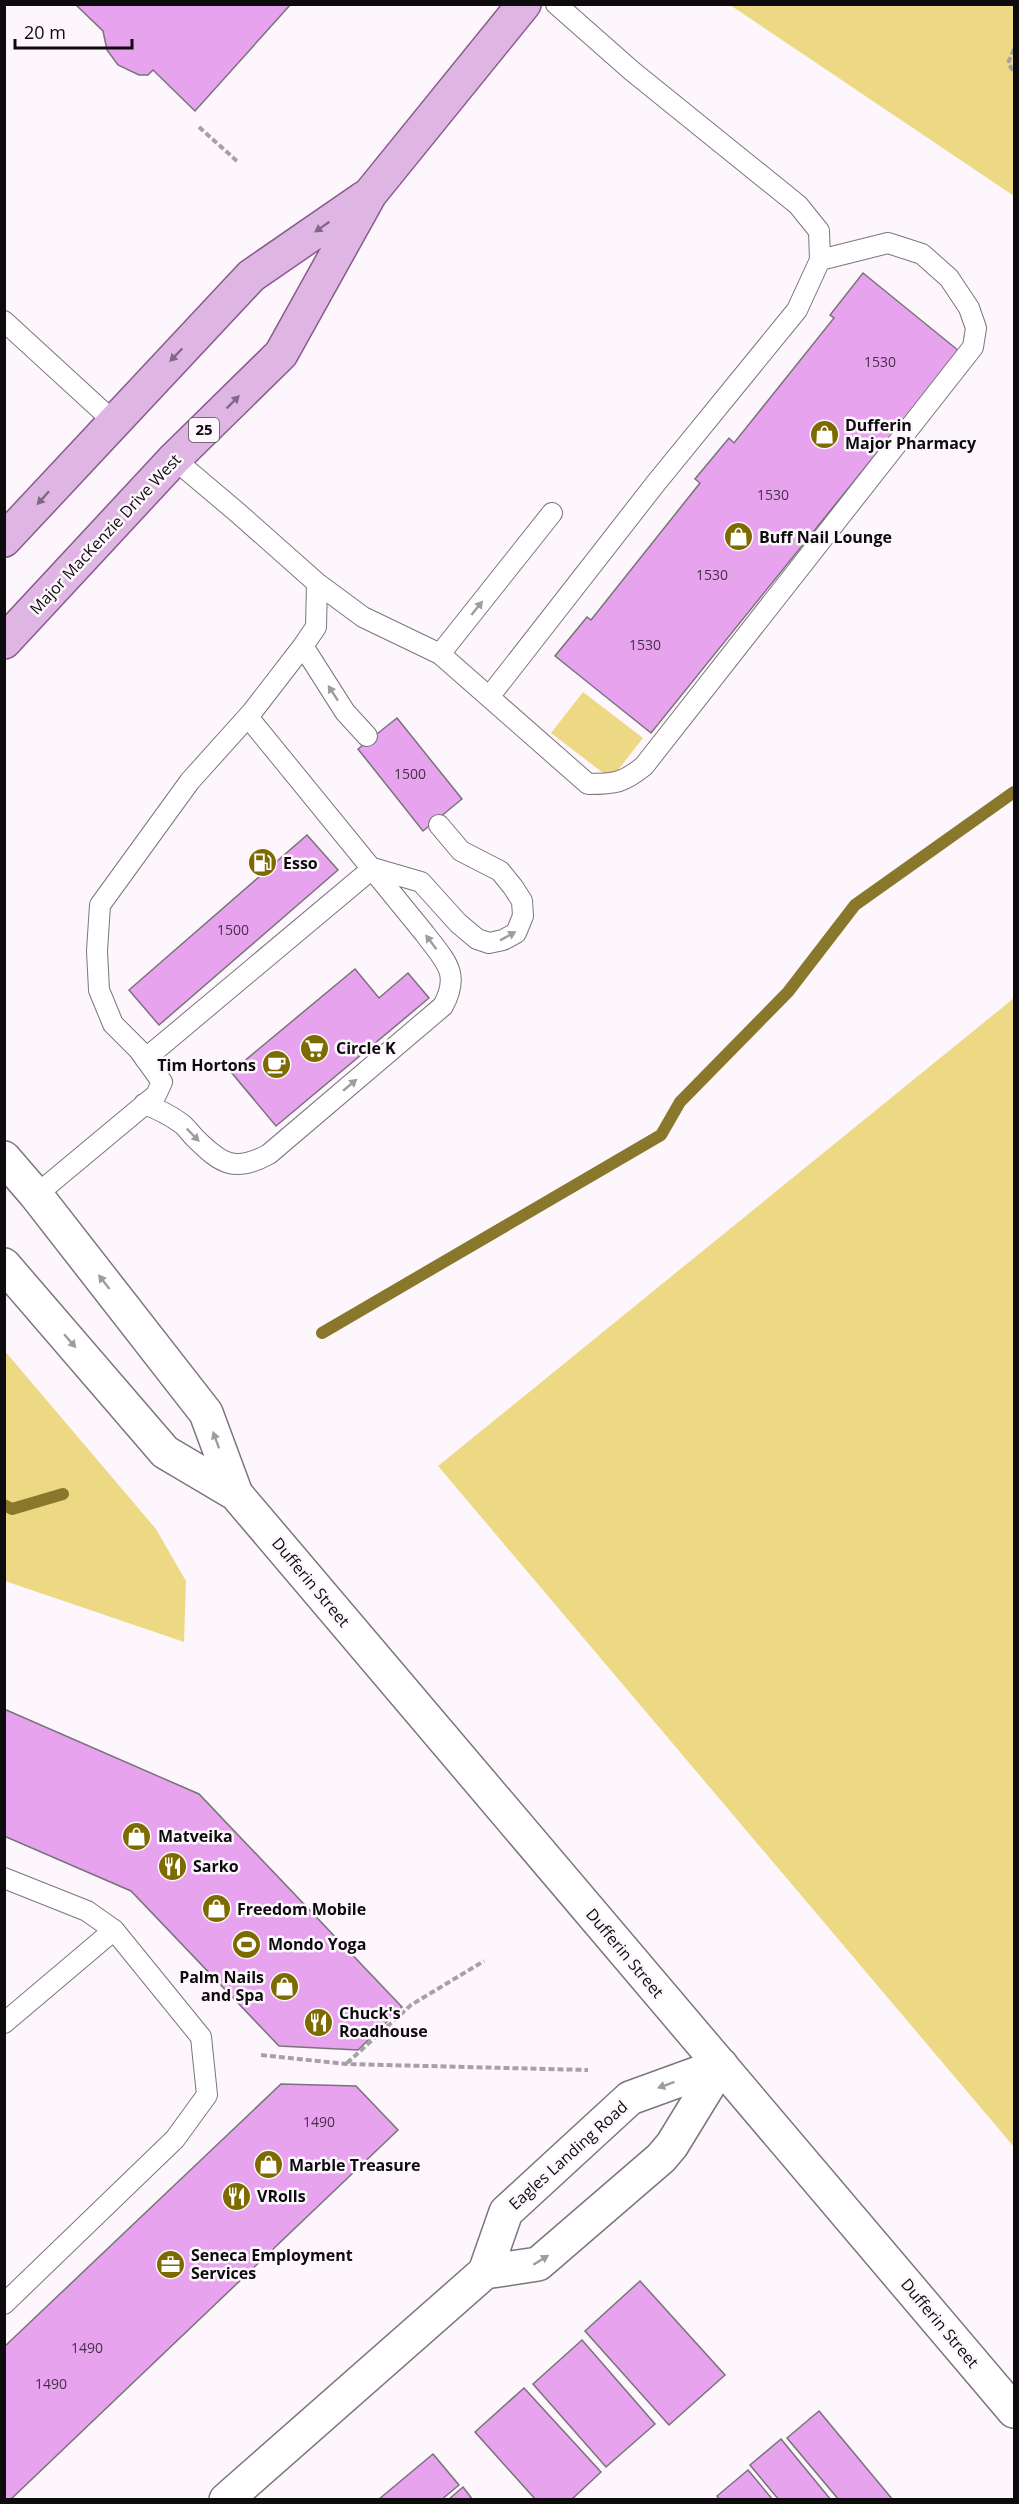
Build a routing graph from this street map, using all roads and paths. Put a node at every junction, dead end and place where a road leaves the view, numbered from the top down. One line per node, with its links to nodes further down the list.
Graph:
1 (524, 4): 7 (main road, Major MacKenzie Drive West / 25)
2 (556, 4): 8 (lane)
3 (1014, 50): 4 (path)
4 (1014, 72)
5 (200, 127): 6 (path)
6 (239, 163)
7 (370, 194): 10 (main road, Major MacKenzie Drive West / 25, one-way to 10); 11 (main road, Major MacKenzie Drive West / 25, one-way to 7)
8 (820, 260): 18 (lane); 18 (lane)
9 (4, 321): 10 (lane)
10 (113, 422): 13 (main road, Major MacKenzie Drive West / 25, one-way to 13)
11 (174, 459): 14 (lane); 15 (main road, Major MacKenzie Drive West / 25)
12 (552, 513): 17 (lane, one-way to 12)
13 (4, 540)
14 (317, 584): 16 (lane); 17 (lane)
15 (4, 642)
16 (303, 646): 19 (lane); 20 (lane, one-way to 16)
17 (440, 654): 18 (lane)
18 (489, 697)
19 (248, 717): 22 (lane); 23 (lane)
20 (367, 736)
21 (439, 825): 22 (lane, one-way to 21)
22 (373, 868): 23 (lane); 24 (lane, one-way to 22)
23 (145, 1059): 24 (lane)
24 (144, 1104): 26 (lane)
25 (4, 1158): 26 (main road, Dufferin Street)
26 (36, 1195): 28 (main road, Dufferin Street, one-way to 26)
27 (4, 1265): 28 (main road, Dufferin Street, one-way to 28)
28 (236, 1494): 35 (main road, Dufferin Street)
29 (4, 1878): 30 (lane)
30 (114, 1930): 32 (lane); 38 (lane)
31 (484, 1961): 34 (path)
32 (4, 2023)
33 (261, 2055): 34 (path)
34 (346, 2064): 36 (path)
35 (721, 2065): 37 (main road, one-way to 35); 37 (main road, Eagles Landing Road, one-way to 37); 39 (main road, Dufferin Street)
36 (588, 2070)
37 (485, 2272): 40 (main road, Eagles Landing Road)
38 (4, 2304)
39 (1014, 2411)
40 (226, 2499)

